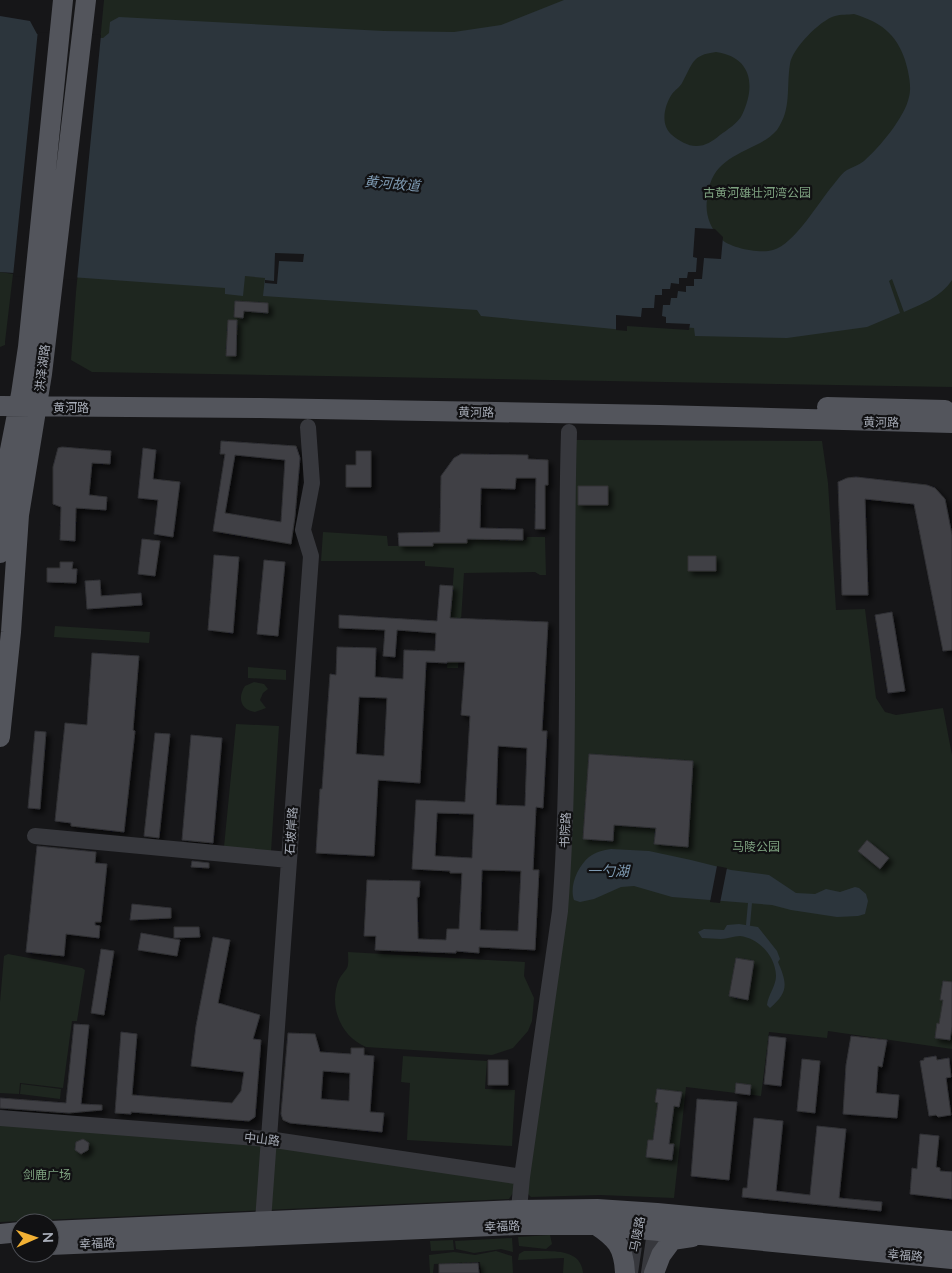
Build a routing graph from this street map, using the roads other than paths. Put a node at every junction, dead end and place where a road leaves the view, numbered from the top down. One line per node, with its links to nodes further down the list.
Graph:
1 (63, 0): 3 (main road, 洪泽湖路)
2 (86, 0): 3 (main road, 洪泽湖路)
3 (35, 356): 5 (main road, 洪泽湖路)
4 (0, 394): 5 (main road, 黄河路)
5 (23, 401): 6 (main road, 黄河路); 7 (main road, 黄河路); 10 (main road, 洪泽湖路); 11 (main road, 洪泽湖路)
6 (952, 410)
7 (952, 423)
8 (308, 427): 13 (street, 石坡岸路)
9 (569, 432): 16 (street, 书院路)
10 (0, 553)
11 (0, 736)
12 (35, 836): 13 (street)
13 (289, 860): 15 (street, 石坡岸路)
14 (0, 1118): 15 (street, 中山路)
15 (268, 1139): 16 (street, 中山路); 20 (street, 石坡岸路)
16 (522, 1177): 17 (street, 书院路)
17 (518, 1218): 18 (main road, 幸福路); 19 (main road, 幸福路); 20 (main road, 幸福路)
18 (647, 1221): 19 (main road, 幸福路); 22 (main road, 幸福路); 23 (main road, 幸福路); 27 (street, 马陵路); 28 (street, 马陵路)
19 (596, 1225): 26 (main road)
20 (259, 1229): 21 (main road, 幸福路); 24 (main road, 幸福路)
21 (60, 1231)
22 (706, 1236): 25 (main road, 幸福路); 29 (main road)
23 (952, 1240)
24 (60, 1244)
25 (952, 1259)
26 (626, 1273)
27 (630, 1273)
28 (649, 1273)
29 (654, 1273)

